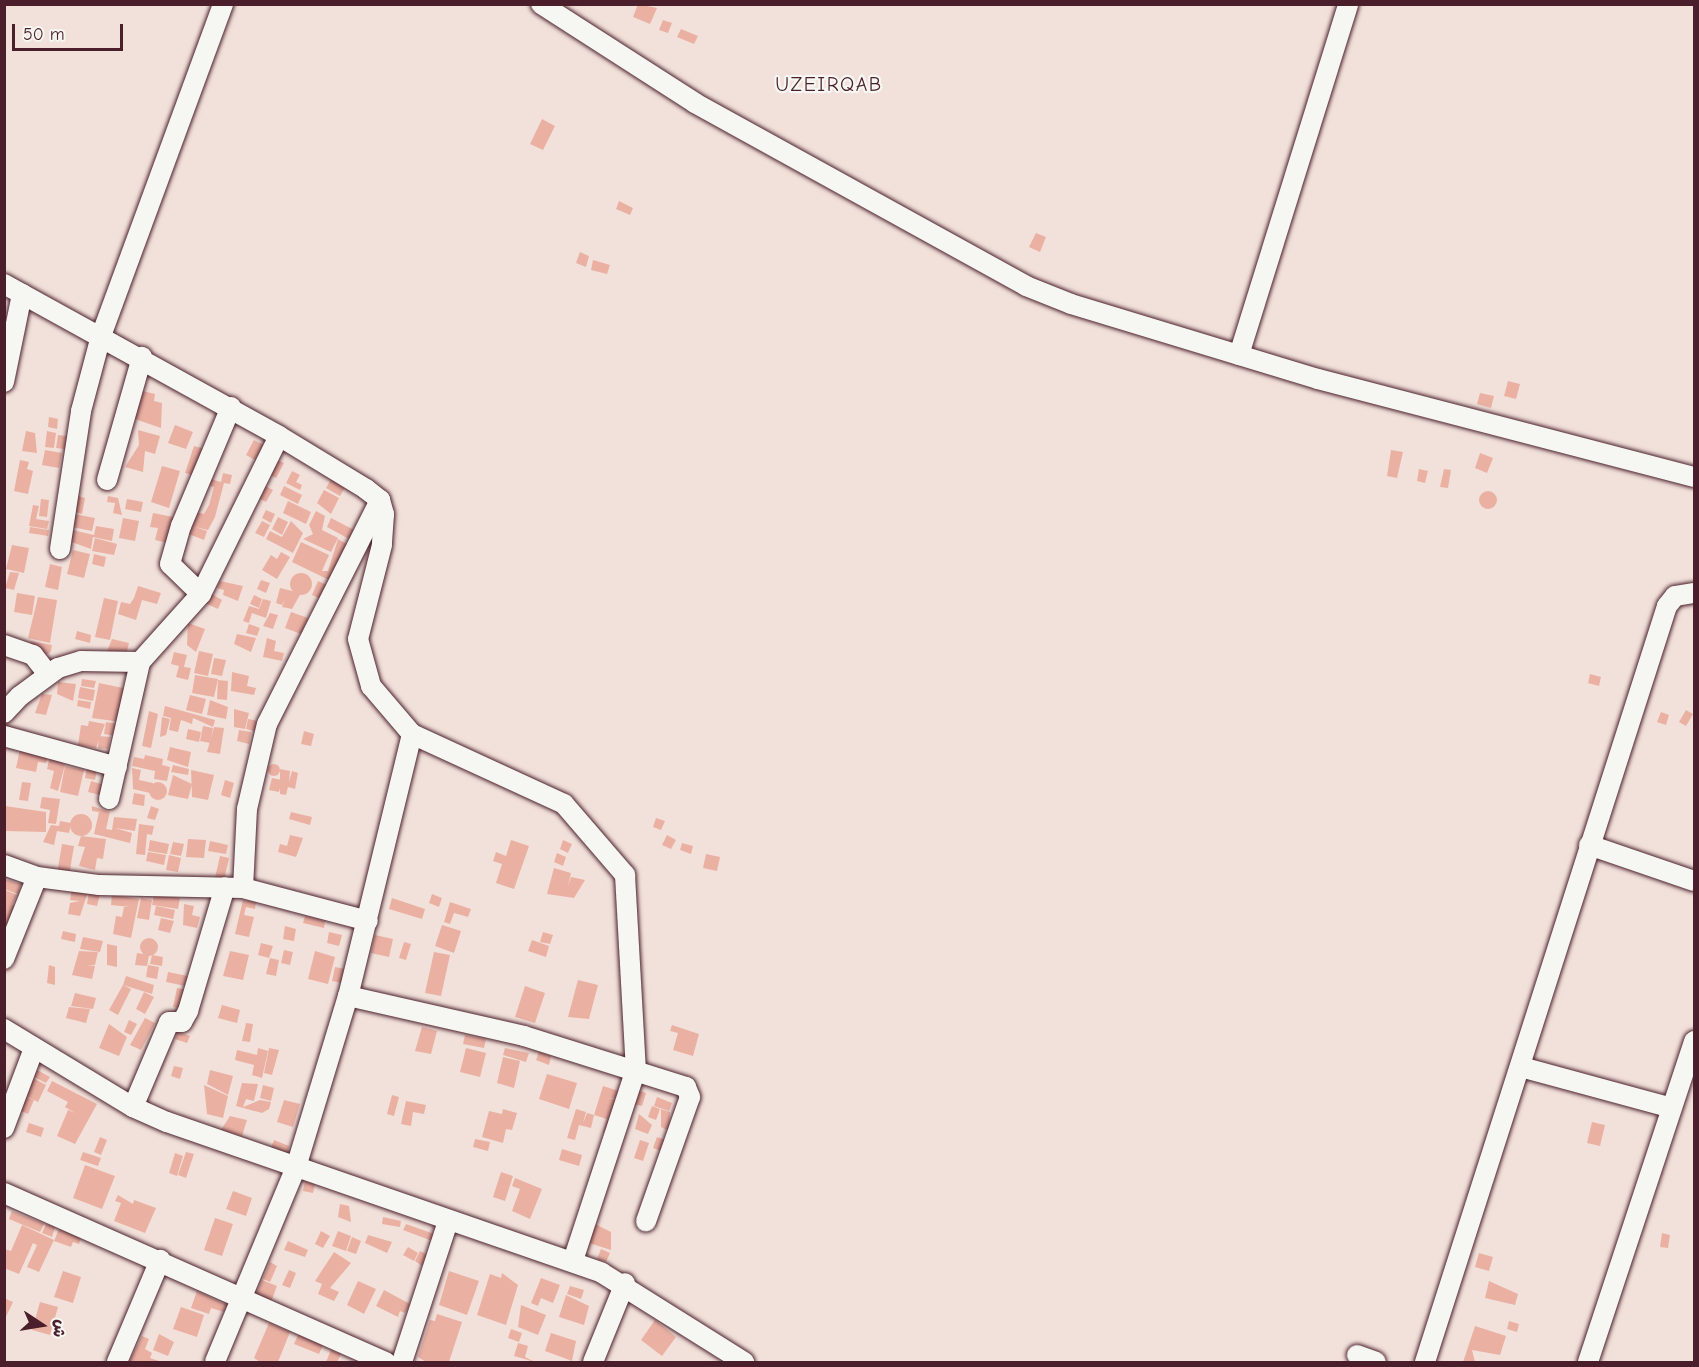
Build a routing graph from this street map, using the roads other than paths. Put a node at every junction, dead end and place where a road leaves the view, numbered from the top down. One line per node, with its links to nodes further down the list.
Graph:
1 (223, 4): 6 (street)
2 (541, 4): 7 (street)
3 (1348, 4): 7 (street)
4 (4, 284): 5 (street)
5 (22, 294): 6 (street); 9 (street)
6 (101, 336): 8 (street); 15 (street)
7 (1239, 355): 12 (street)
8 (142, 357): 10 (street); 13 (street)
9 (4, 382)
10 (231, 407): 11 (street); 17 (street)
11 (279, 436): 14 (street); 17 (street)
12 (1695, 477)
13 (107, 480)
14 (380, 500): 22 (street); 30 (street)
15 (60, 549)
16 (1695, 593): 26 (street)
17 (201, 594): 19 (street)
18 (4, 645): 20 (street)
19 (140, 662): 20 (street); 24 (street)
20 (47, 673): 21 (street)
21 (4, 713)
22 (412, 734): 31 (street); 38 (street)
23 (4, 735): 24 (street)
24 (117, 767): 25 (street)
25 (110, 799)
26 (1589, 845): 29 (street); 37 (street)
27 (4, 865): 28 (street)
28 (37, 877): 30 (street); 32 (street)
29 (1695, 881)
30 (234, 887): 31 (street); 39 (street)
31 (368, 921): 33 (street)
32 (4, 959)
33 (348, 996): 38 (street); 42 (street)
34 (4, 1029): 36 (street)
35 (1695, 1041): 40 (street)
36 (34, 1048): 39 (street); 41 (street)
37 (1521, 1067): 40 (street); 58 (street)
38 (636, 1069): 45 (street); 47 (street)
39 (133, 1107): 42 (street)
40 (1672, 1108): 59 (street)
41 (4, 1128)
42 (296, 1167): 44 (street); 49 (street)
43 (4, 1193): 46 (street)
44 (448, 1221): 47 (street); 54 (street)
45 (646, 1221)
46 (160, 1260): 49 (street); 51 (street)
47 (573, 1261): 48 (street)
48 (625, 1283): 55 (street); 56 (street)
49 (243, 1297): 52 (street); 53 (street)
50 (1357, 1355): 57 (street)
51 (117, 1362)
52 (215, 1362)
53 (386, 1362)
54 (402, 1362)
55 (593, 1362)
56 (744, 1362)
57 (1376, 1362)
58 (1425, 1362)
59 (1588, 1362)

